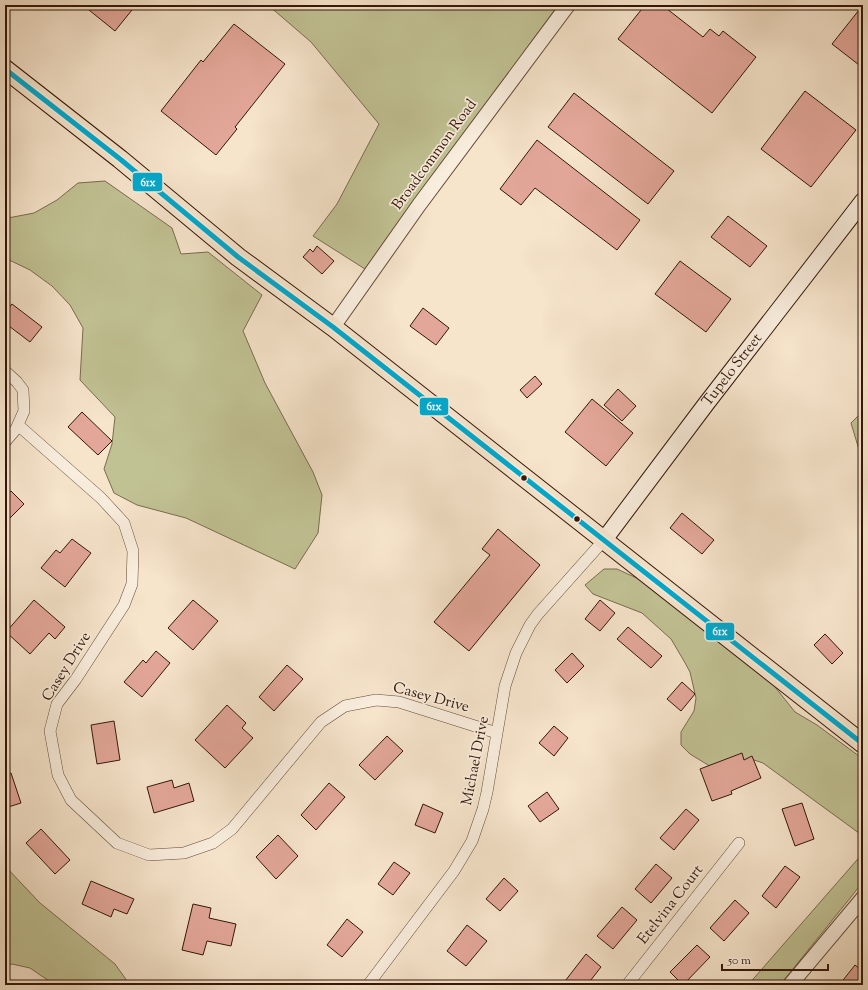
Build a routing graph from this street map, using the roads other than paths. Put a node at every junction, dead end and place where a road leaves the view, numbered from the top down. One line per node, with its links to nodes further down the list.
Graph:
1 (568, 5): 4 (street, Broadcommon Road)
2 (5, 69): 4 (main road)
3 (863, 201): 8 (main road, Tupelo Street)
4 (333, 327): 8 (main road)
5 (5, 371): 6 (street)
6 (18, 425): 7 (street); 9 (street, Casey Drive)
7 (5, 442)
8 (604, 540): 9 (street, Michael Drive); 10 (main road)
9 (497, 733): 13 (street, Michael Drive)
10 (863, 744)
11 (739, 843): 14 (street, Etelvina Court)
12 (863, 898): 15 (street)
13 (368, 985)
14 (627, 985)
15 (790, 985)

